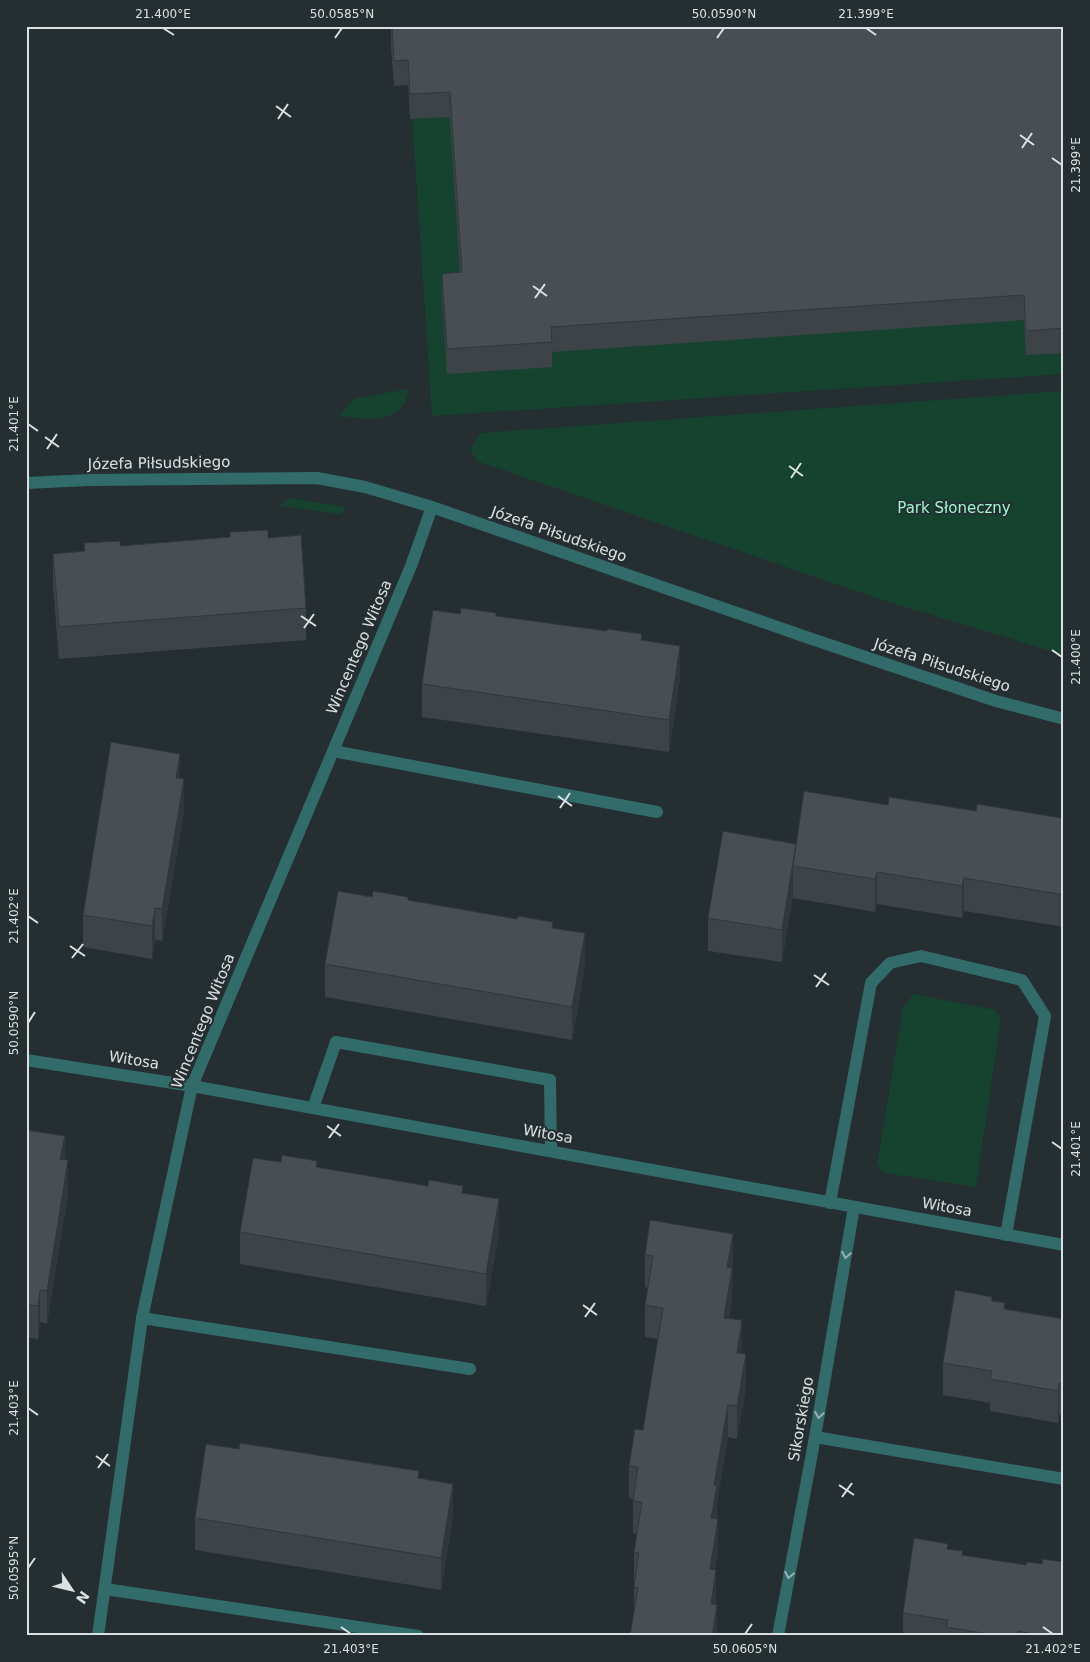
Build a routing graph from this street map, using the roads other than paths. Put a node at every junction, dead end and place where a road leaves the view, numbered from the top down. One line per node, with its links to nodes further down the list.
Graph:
1 (26, 483): 2 (street, Józefa Piłsudskiego)
2 (432, 507): 3 (street, Józefa Piłsudskiego); 4 (street, Wincentego Witosa)
3 (1064, 719)
4 (333, 751): 5 (street); 7 (street, Wincentego Witosa)
5 (657, 812)
6 (26, 1060): 7 (street, Witosa)
7 (192, 1086): 8 (street, Witosa); 14 (street, Wincentego Witosa)
8 (313, 1108): 9 (street, Witosa); 9 (street)
9 (551, 1151): 10 (street, Witosa)
10 (830, 1203): 11 (street, Witosa); 12 (street)
11 (854, 1207): 12 (street, Witosa); 16 (street, Sikorskiego, one-way to 16)
12 (1006, 1234): 13 (street, Witosa)
13 (1064, 1245)
14 (142, 1318): 15 (street); 18 (street, Wincentego Witosa)
15 (470, 1369)
16 (815, 1437): 17 (street); 21 (street, Sikorskiego, one-way to 21)
17 (1064, 1479)
18 (105, 1589): 19 (street, Wincentego Witosa); 20 (street)
19 (98, 1636)
20 (418, 1636)
21 (778, 1636)

